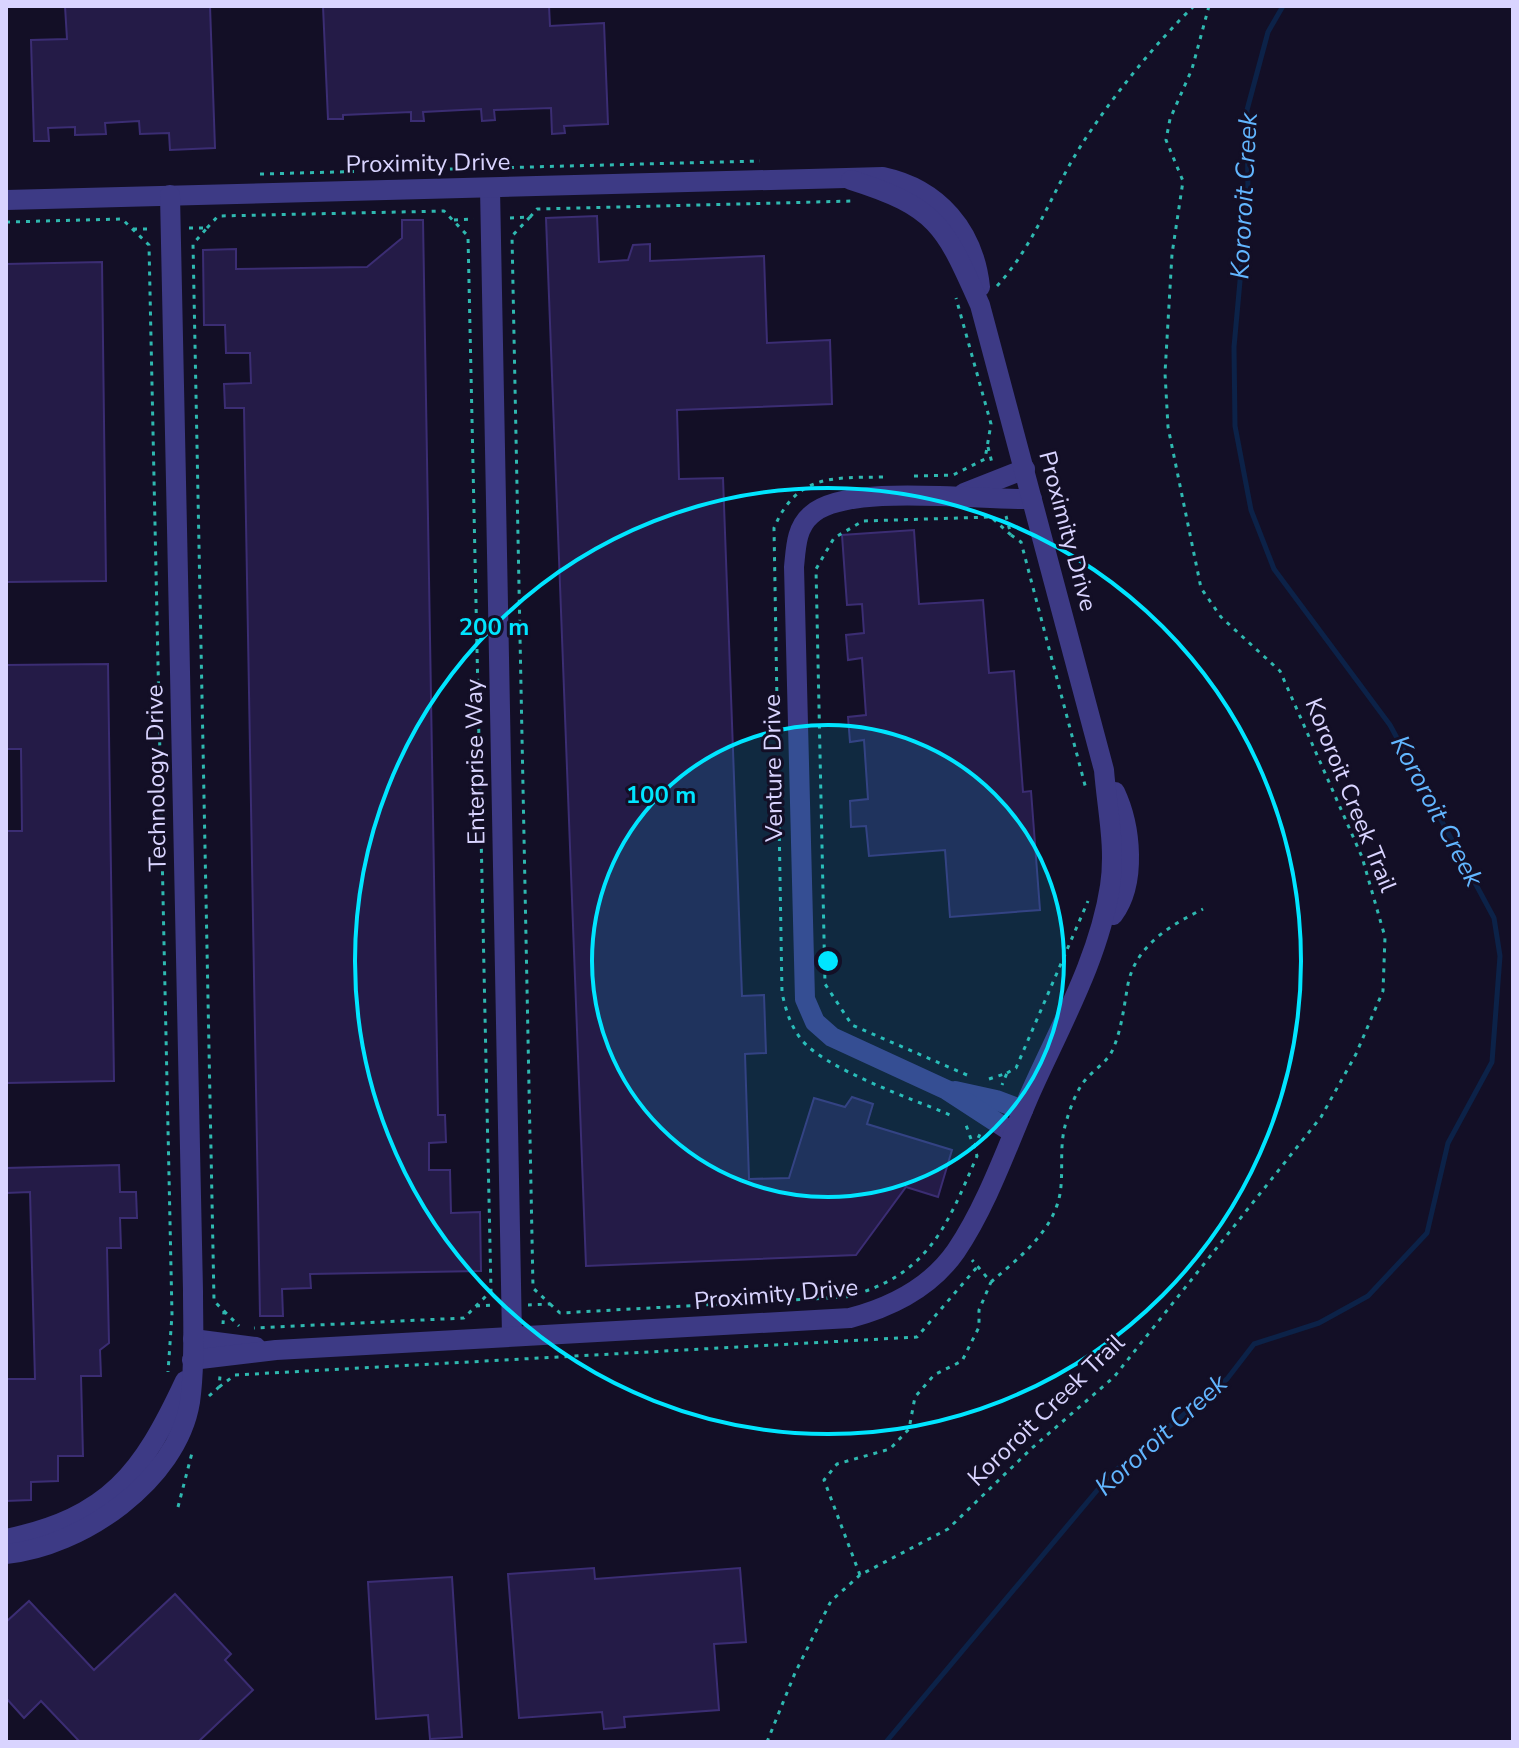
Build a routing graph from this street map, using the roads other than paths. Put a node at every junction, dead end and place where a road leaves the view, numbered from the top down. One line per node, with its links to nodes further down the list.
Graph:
1 (490, 188): 2 (street, Proximity Drive); 4 (street, Proximity Drive); 10 (street, Enterprise Way)
2 (170, 195): 3 (street, Proximity Drive); 11 (street, Technology Drive)
3 (6, 200)
4 (1025, 469): 5 (street, Venture Drive); 6 (street, Proximity Drive)
5 (1000, 491): 6 (street, Venture Drive); 7 (street, Venture Drive)
6 (1032, 499): 8 (street, Proximity Drive)
7 (992, 1109): 8 (street, Venture Drive); 9 (street, Venture Drive)
8 (1023, 1110): 9 (street, Proximity Drive)
9 (1013, 1133): 10 (street, Proximity Drive)
10 (512, 1336): 12 (street, Proximity Drive)
11 (193, 1339): 12 (street, Proximity Drive); 13 (street, Technology Drive)
12 (222, 1351): 13 (street, Proximity Drive)
13 (191, 1365): 14 (street); 15 (street, Technology Drive)
14 (6, 1539)
15 (6, 1554)

